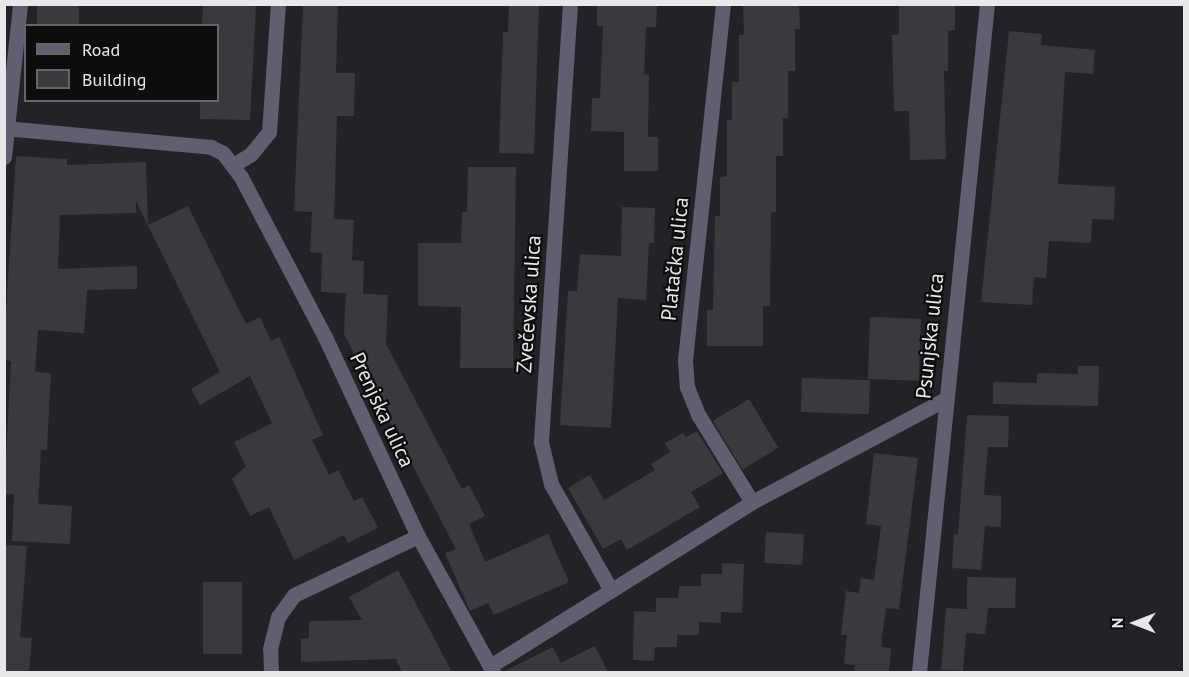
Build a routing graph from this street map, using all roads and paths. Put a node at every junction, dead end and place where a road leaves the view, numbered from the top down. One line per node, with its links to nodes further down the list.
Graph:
1 (20, 4): 6 (street)
2 (278, 4): 8 (street)
3 (570, 4): 12 (street, Zvečevska ulica)
4 (723, 4): 10 (street, Platačka ulica)
5 (987, 4): 9 (street, Psunjska ulica)
6 (5, 128): 7 (street); 8 (street, Prenjska ulica)
7 (4, 157)
8 (233, 165): 11 (street, Prenjska ulica)
9 (945, 400): 10 (street); 15 (street, Psunjska ulica)
10 (752, 502): 12 (street)
11 (418, 536): 13 (street, Prenjska ulica); 14 (street)
12 (611, 590): 13 (street)
13 (492, 669)
14 (271, 672)
15 (919, 672)

